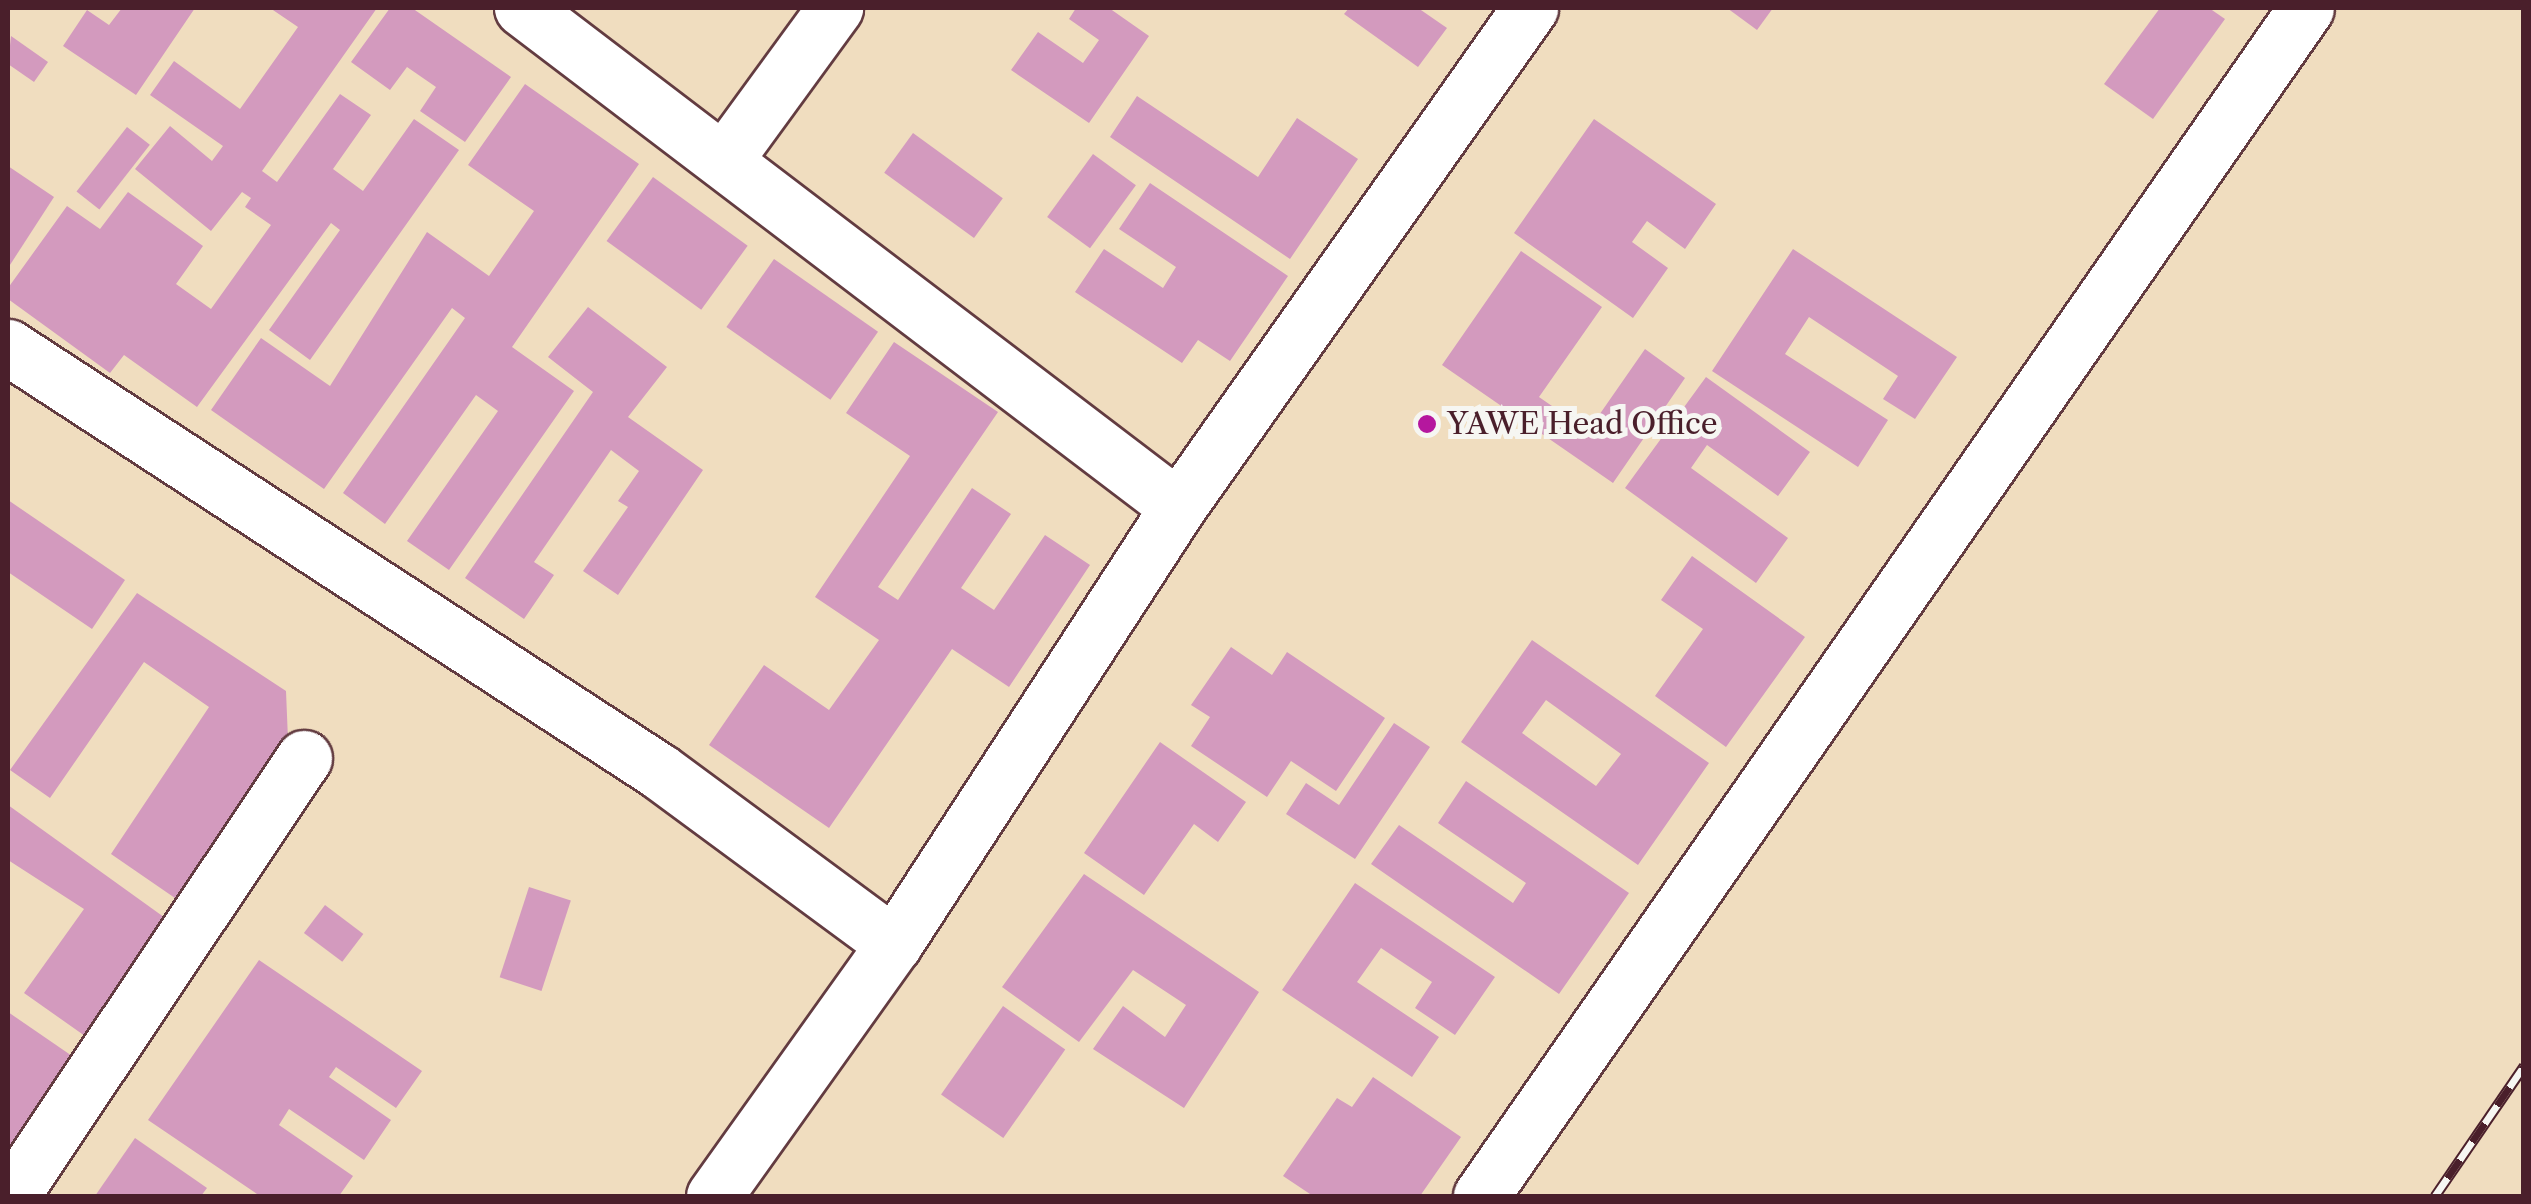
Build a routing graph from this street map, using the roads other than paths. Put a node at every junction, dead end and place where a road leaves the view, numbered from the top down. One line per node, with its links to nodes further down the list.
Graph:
1 (522, 8): 5 (street)
2 (836, 8): 5 (street)
3 (1530, 8): 7 (street)
4 (2306, 8): 12 (street)
5 (724, 160): 7 (street)
6 (8, 347): 9 (street)
7 (1178, 508): 9 (street)
8 (304, 758): 10 (street)
9 (894, 944): 11 (street)
10 (10, 1196)
11 (714, 1196)
12 (1480, 1196)

